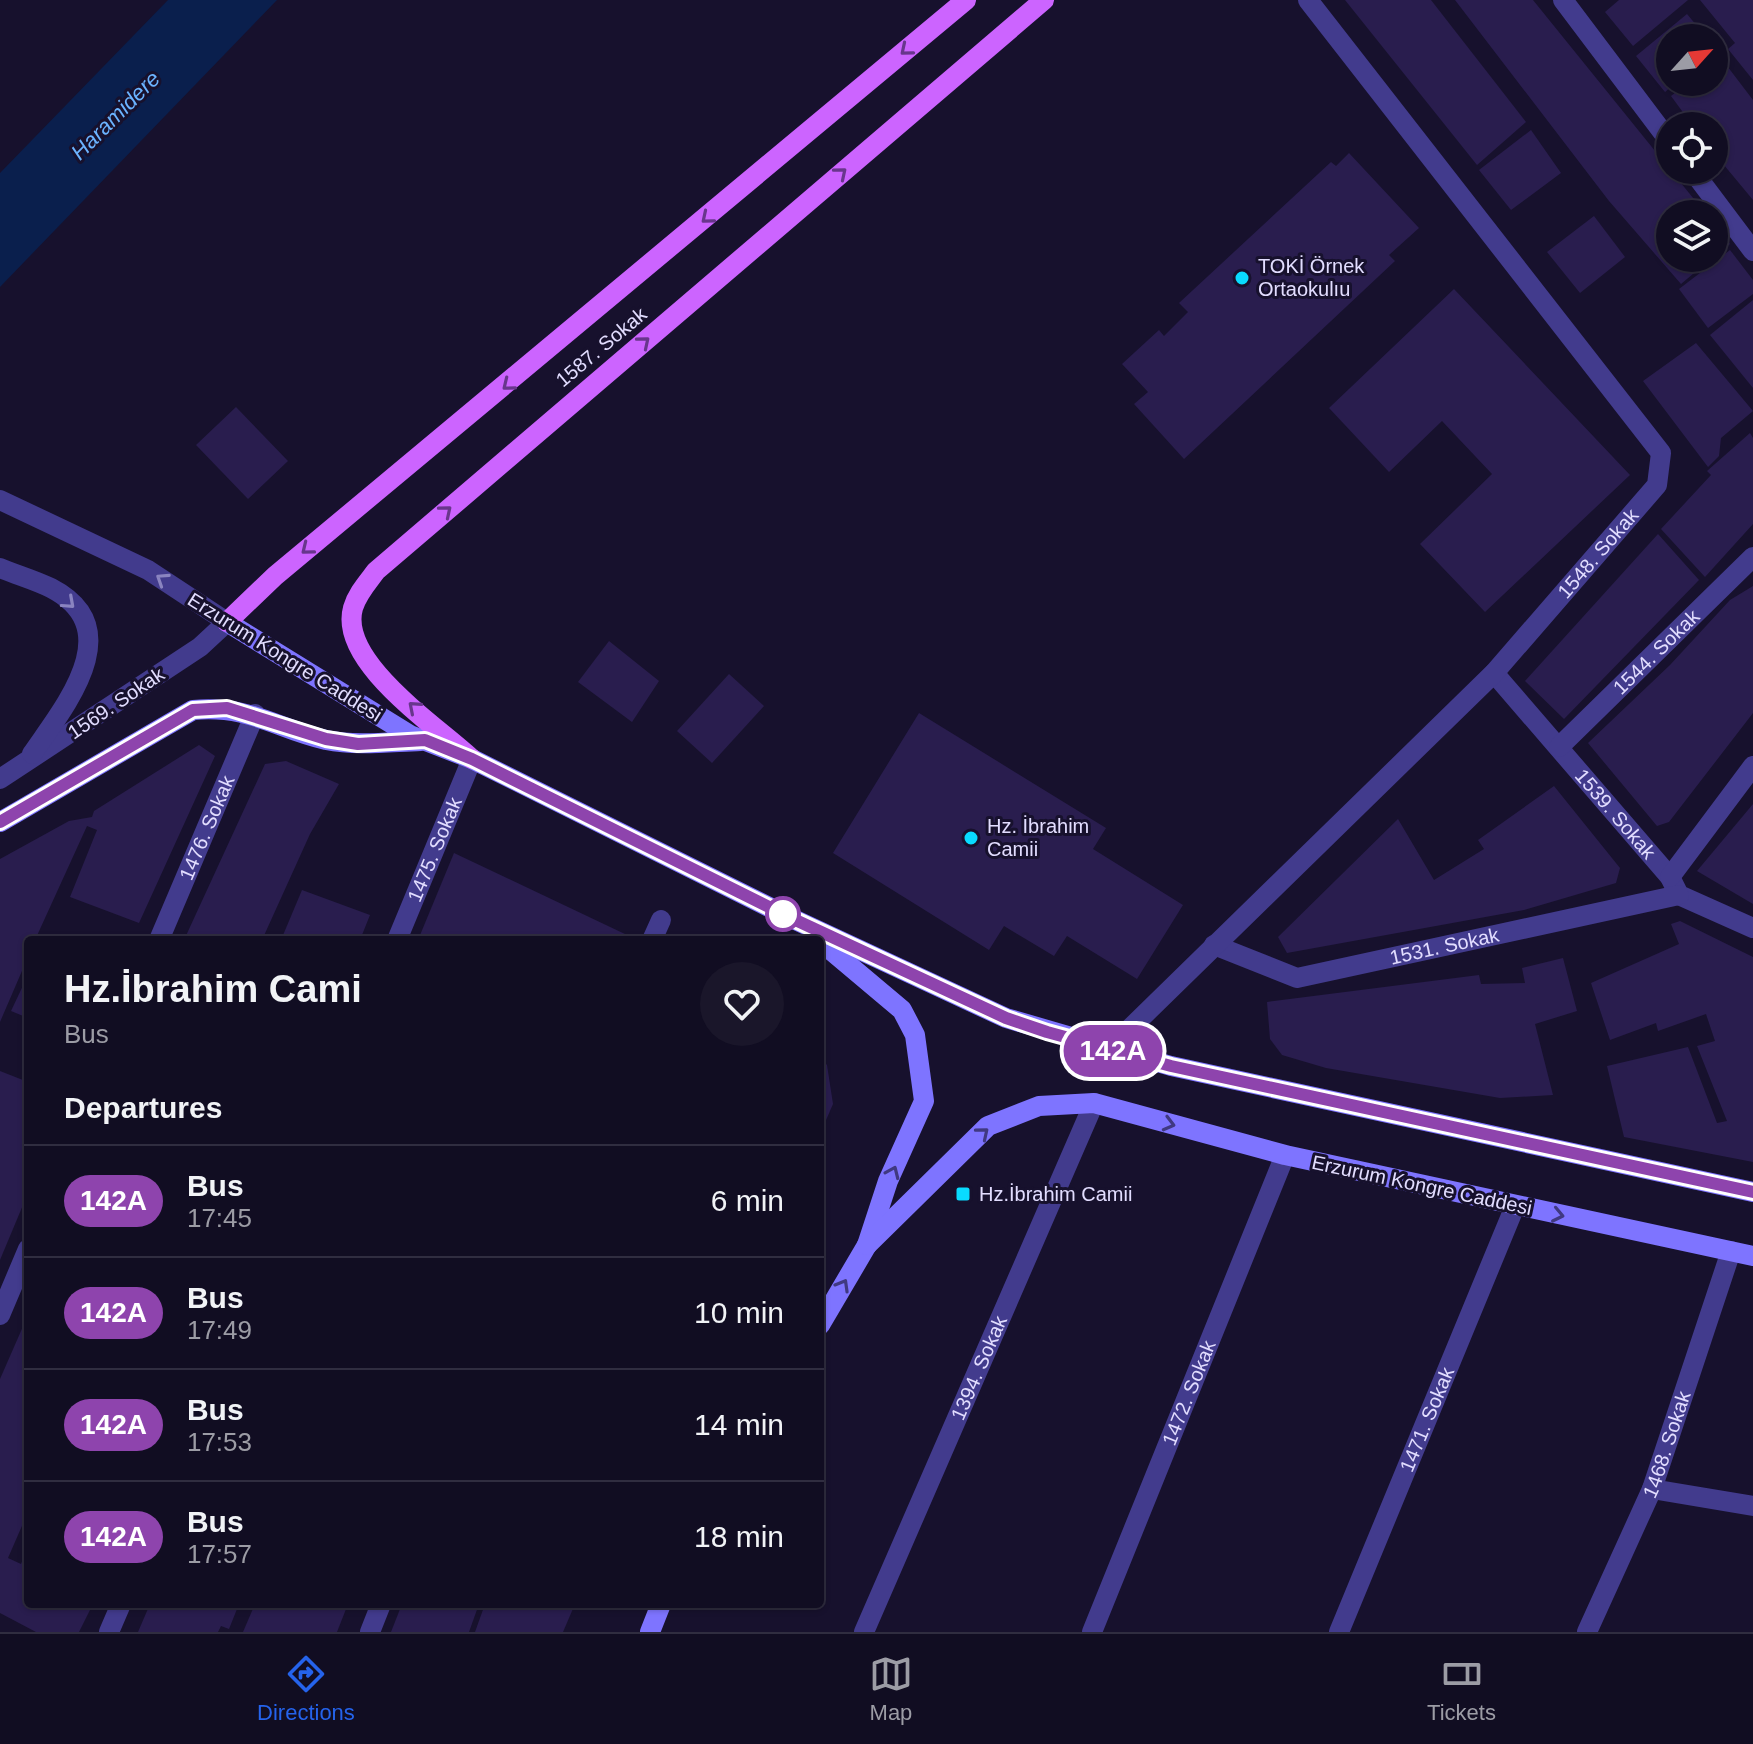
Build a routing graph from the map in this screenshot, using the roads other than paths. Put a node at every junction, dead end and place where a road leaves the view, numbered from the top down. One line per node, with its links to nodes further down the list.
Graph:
1 (966, 0): 11 (main road, 1587. Sokak, one-way to 11)
2 (1044, 0): 16 (main road, 1587. Sokak, one-way to 2)
3 (1308, 0): 12 (street, 1548. Sokak)
4 (1563, 0): 5 (street)
5 (1656, 123)
6 (1703, 184): 7 (street)
7 (1753, 251)
8 (0, 500): 11 (street, Erzurum Kongre Caddesi, one-way to 8)
9 (1753, 557): 15 (street, 1544. Sokak)
10 (0, 568): 17 (street, one-way to 17)
11 (227, 622): 14 (main road, Erzurum Kongre Caddesi); 17 (street, 1569. Sokak)
12 (1494, 673): 15 (street, 1539. Sokak); 30 (street, 1548. Sokak)
13 (255, 714): 14 (main road); 20 (main road); 25 (street, 1476. Sokak)
14 (425, 740): 16 (main road, Erzurum Kongre Caddesi)
15 (1559, 747): 21 (street, 1539. Sokak)
16 (472, 759): 22 (main road, Erzurum Kongre Caddesi); 26 (street, 1475. Sokak)
17 (26, 763): 19 (street, 1569. Sokak)
18 (1753, 766): 21 (street)
19 (0, 779)
20 (0, 822)
21 (1674, 886): 24 (street, 1539. Sokak); 30 (street, 1531. Sokak)
22 (789, 917): 28 (main road); 31 (main road, Erzurum Kongre Caddesi)
23 (661, 920): 27 (street)
24 (1753, 928)
25 (161, 936)
26 (399, 936)
27 (654, 936)
28 (814, 936)
29 (824, 944): 36 (main road, one-way to 29)
30 (1214, 945): 31 (street, 1548. Sokak)
31 (1108, 1050): 34 (main road, Erzurum Kongre Caddesi)
32 (1094, 1103): 33 (main road, Erzurum Kongre Caddesi, one-way to 33); 36 (main road, Erzurum Kongre Caddesi, one-way to 32); 50 (street, 1394. Sokak)
33 (1285, 1155): 35 (main road, Erzurum Kongre Caddesi); 51 (street, 1472. Sokak)
34 (1753, 1192)
35 (1515, 1206): 37 (main road, Erzurum Kongre Caddesi, one-way to 37); 52 (street, 1471. Sokak)
36 (867, 1245): 41 (main road, one-way to 36)
37 (1731, 1251): 38 (main road, Erzurum Kongre Caddesi); 42 (street, 1468. Sokak)
38 (1753, 1256)
39 (24, 1258): 40 (street)
40 (0, 1315)
41 (824, 1318)
42 (1652, 1489): 43 (street); 53 (street, 1468. Sokak)
43 (1753, 1506)
44 (119, 1608): 47 (street)
45 (379, 1608): 48 (street)
46 (659, 1608): 49 (main road)
47 (109, 1632)
48 (370, 1632)
49 (650, 1632)
50 (864, 1632)
51 (1092, 1632)
52 (1339, 1632)
53 (1587, 1632)

